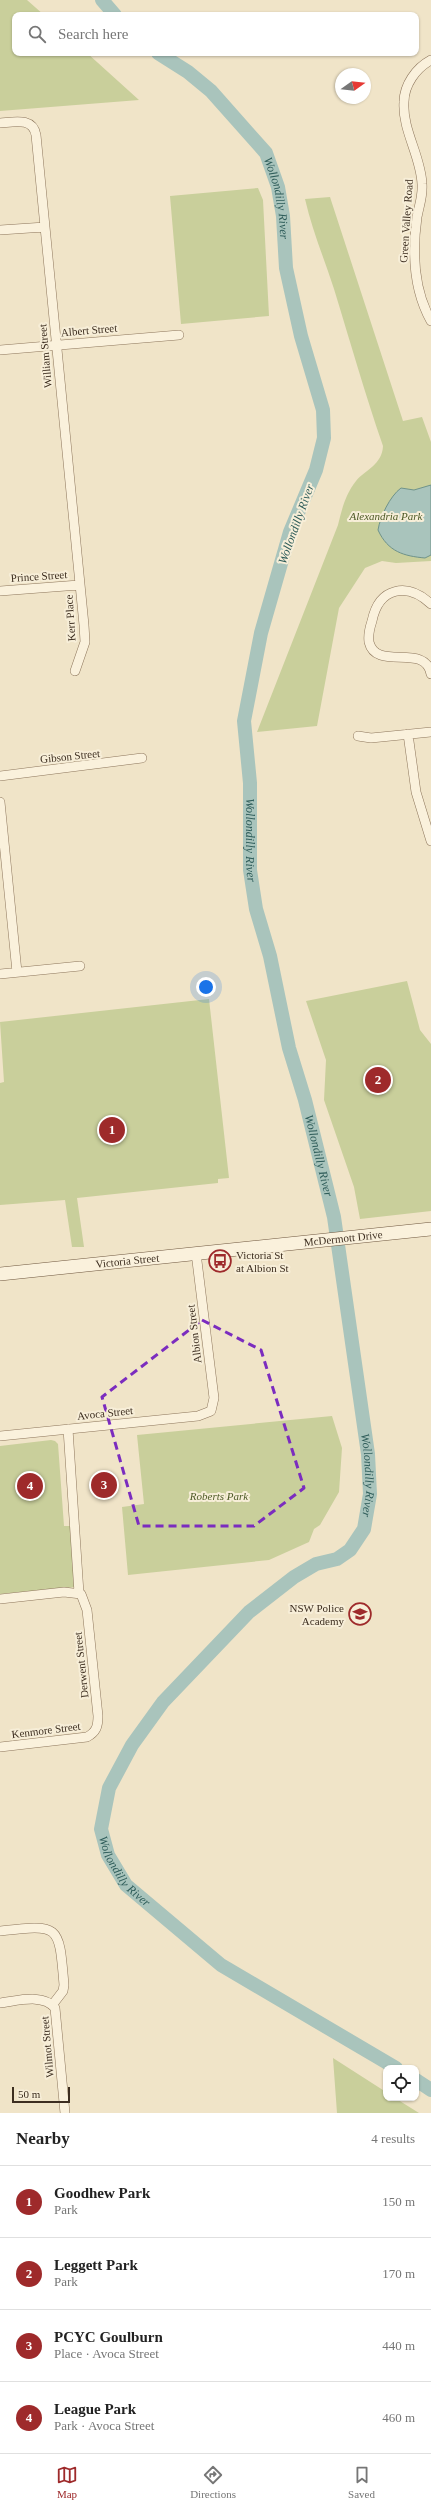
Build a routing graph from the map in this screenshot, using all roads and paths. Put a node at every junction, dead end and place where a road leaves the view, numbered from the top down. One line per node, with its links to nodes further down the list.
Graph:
1 (431, 60): 5 (street, Green Valley Road)
2 (0, 123): 3 (street, William Street)
3 (45, 226): 4 (street); 7 (street, William Street)
4 (0, 230)
5 (431, 321)
6 (179, 335): 7 (street, Albert Street)
7 (56, 345): 8 (street, Albert Street); 9 (street, William Street)
8 (0, 350)
9 (79, 585): 10 (street, Prince Street); 12 (street, Kerr Place)
10 (0, 591)
11 (431, 604): 13 (street)
12 (75, 671)
13 (431, 672)
14 (431, 732): 15 (street)
15 (408, 734): 16 (street); 20 (street)
16 (358, 736)
17 (142, 758): 18 (street, Gibson Street)
18 (0, 776)
19 (0, 802): 22 (street)
20 (431, 840)
21 (80, 966): 22 (street)
22 (18, 972): 23 (street)
23 (0, 974)
24 (431, 1229): 25 (main road, McDermott Drive)
25 (255, 1246): 26 (main road, Victoria Street)
26 (196, 1253): 27 (main road, Victoria Street); 28 (street, Albion Street)
27 (0, 1274)
28 (211, 1410): 29 (street, Avoca Street)
29 (68, 1429): 30 (street, Avoca Street); 31 (street, Derwent Street)
30 (0, 1436)
31 (80, 1594): 32 (street); 33 (street, Derwent Street)
32 (0, 1599)
33 (94, 1733): 34 (street, Kenmore Street)
34 (0, 1747)
35 (0, 1931): 37 (street)
36 (0, 2003): 37 (street)
37 (52, 2004): 38 (street, Wilmot Street)
38 (65, 2113)

